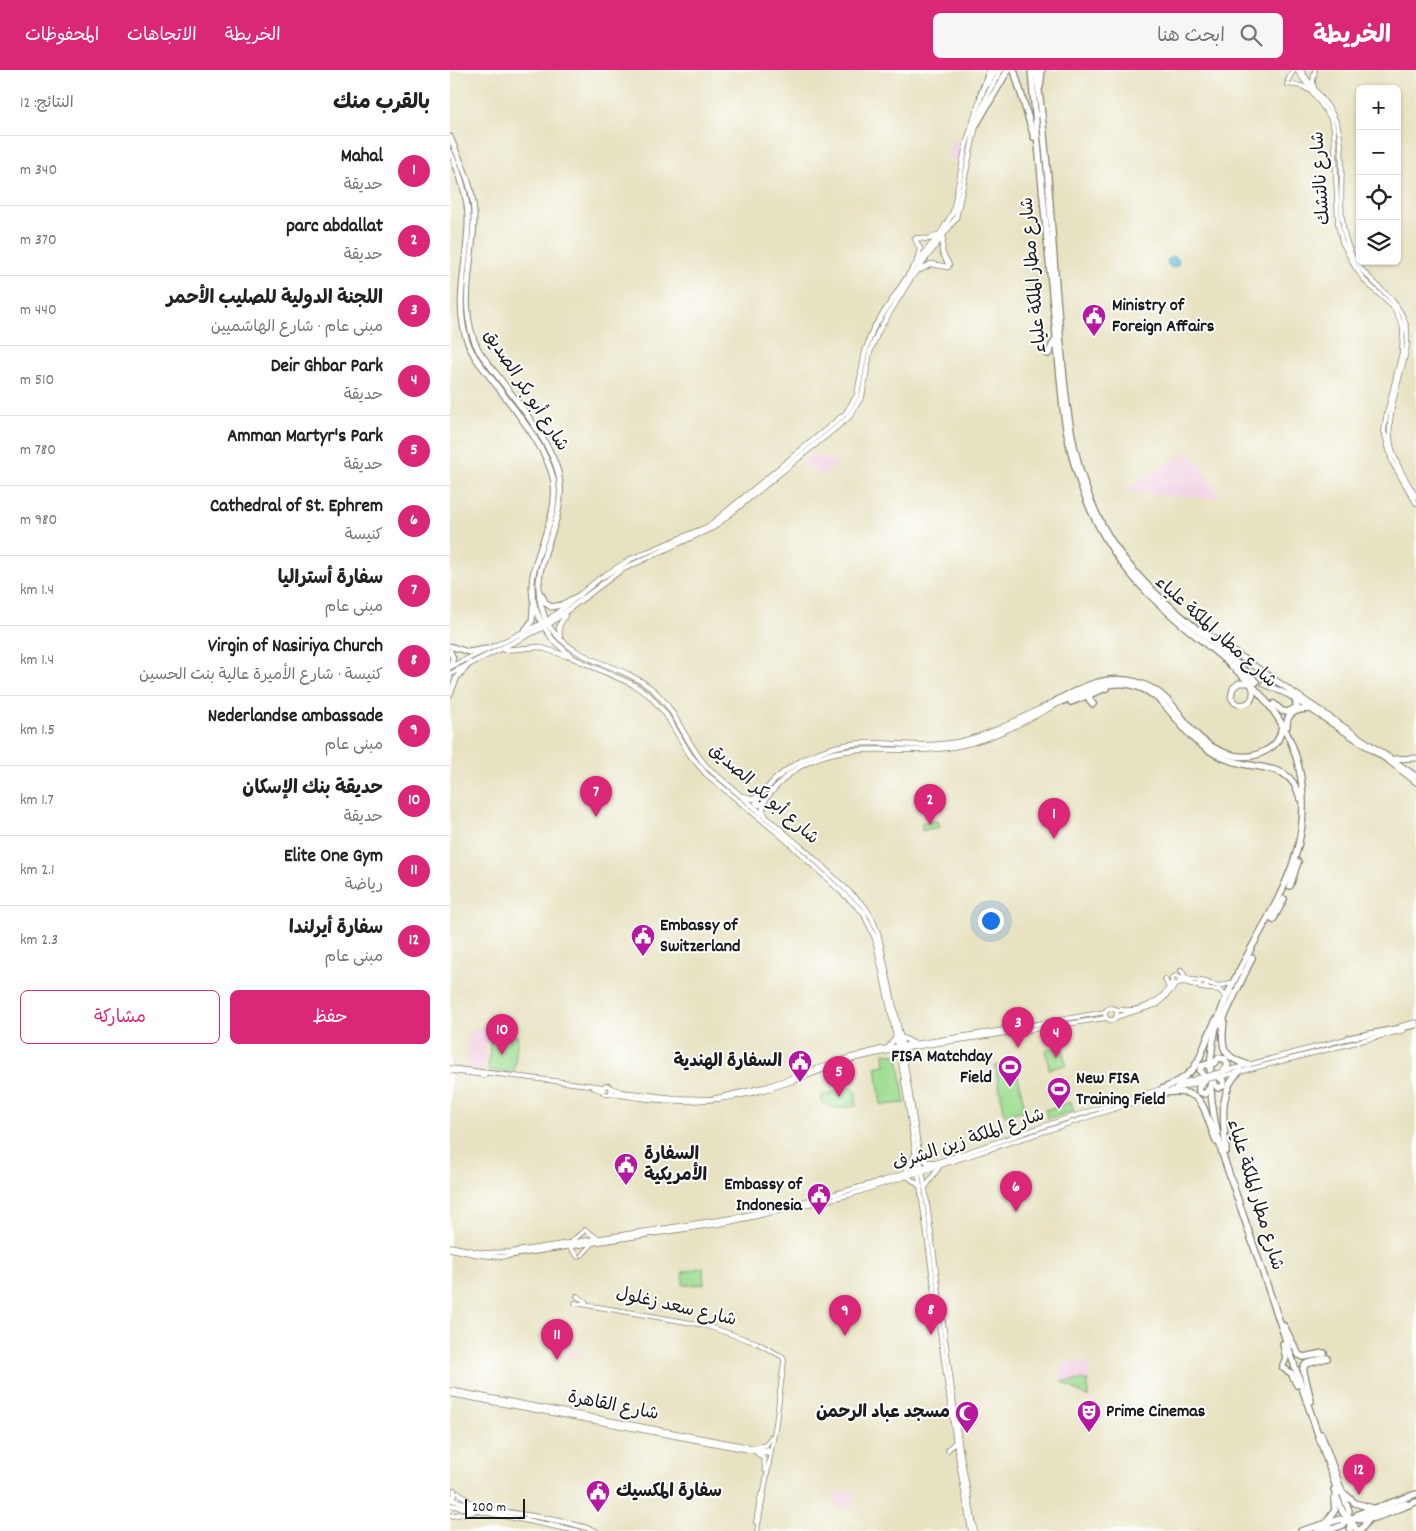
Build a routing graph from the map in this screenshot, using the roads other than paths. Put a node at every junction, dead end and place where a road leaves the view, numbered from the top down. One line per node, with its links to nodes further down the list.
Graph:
1 (990, 70): 13 (highway)
2 (996, 70): 13 (main road)
3 (1001, 70): 15 (main road)
4 (1008, 70): 15 (highway)
5 (1014, 70): 18 (highway)
6 (1031, 70): 18 (highway, شارع مطار الملكة علياء)
7 (1036, 70): 14 (highway, شارع مطار الملكة علياء)
8 (1042, 70): 14 (highway)
9 (1295, 70): 12 (main road, شارع نالتشك); 12 (main road)
10 (1301, 70): 12 (main road, شارع نالتشك)
11 (1315, 70): 12 (main road)
12 (1313, 91): 25 (main road, شارع نالتشك)
13 (981, 95): 19 (main road)
14 (1039, 96): 33 (highway, شارع مطار الملكة علياء)
15 (976, 125): 20 (main road)
16 (450, 137): 28 (highway, شارع أبو بكر الصديق)
17 (450, 152): 29 (highway, شارع أبو بكر الصديق)
18 (1040, 159): 23 (highway, شارع مطار الملكة علياء)
19 (942, 231): 21 (main road); 21 (main road)
20 (943, 237): 22 (main road); 22 (main road)
21 (913, 268): 30 (main road)
22 (915, 274): 31 (main road)
23 (1055, 338): 24 (highway); 44 (highway, شارع مطار الملكة علياء)
24 (1048, 354)
25 (1395, 388): 26 (main road, شارع نالتشك); 27 (main road, شارع نالتشك)
26 (1416, 496)
27 (1416, 503)
28 (539, 587): 30 (highway); 32 (highway, شارع أبو بكر الصديق)
29 (532, 593): 32 (highway, شارع أبو بكر الصديق); 34 (highway)
30 (580, 595): 32 (main road)
31 (567, 613): 32 (main road); 35 (main road)
32 (545, 625): 34 (main road); 35 (main road, شارع أبو بكر الصديق); 39 (main road); 40 (main road, شارع أبو بكر الصديق)
33 (1193, 626): 54 (highway, شارع مطار الملكة علياء); 63 (highway)
34 (522, 634): 37 (main road)
35 (564, 644): 66 (main road, شارع أبو بكر الصديق)
36 (450, 646): 37 (highway)
37 (486, 649): 42 (main road)
38 (450, 651): 42 (highway)
39 (498, 651): 40 (main road); 41 (main road)
40 (573, 658): 79 (main road, شارع أبو بكر الصديق)
41 (470, 663): 43 (main road); 48 (highway)
42 (450, 667)
43 (450, 674)
44 (1249, 682): 44 (highway); 54 (highway, شارع مطار الملكة علياء)
45 (1112, 684): 47 (highway); 49 (highway); 51 (highway)
46 (1264, 684): 50 (highway)
47 (1091, 692): 52 (highway); 53 (highway)
48 (450, 694)
49 (1164, 699): 51 (highway); 59 (highway); 68 (highway)
50 (1296, 700): 54 (highway); 55 (highway)
51 (1060, 701): 57 (main road)
52 (1071, 702)
53 (1093, 704)
54 (1274, 706): 59 (highway, شارع مطار الملكة علياء)
55 (1310, 709): 59 (highway); 65 (highway)
56 (1023, 713): 57 (main road)
57 (1034, 714): 58 (main road); 60 (main road); 67 (main road)
58 (1045, 715)
59 (1285, 725): 68 (highway, شارع مطار الملكة علياء); 83 (highway, شارع مطار الملكة علياء)
60 (974, 742): 61 (main road); 67 (main road)
61 (968, 748)
62 (1416, 758): 63 (highway)
63 (1393, 759): 64 (highway)
64 (1416, 776)
65 (1416, 782)
66 (740, 794): 67 (main road); 69 (main road, شارع أبو بكر الصديق)
67 (765, 796): 69 (main road)
68 (1303, 804): 74 (highway, شارع مطار الملكة علياء)
69 (768, 818): 79 (main road, شارع أبو بكر الصديق)
70 (1181, 970): 73 (main road)
71 (1180, 978): 73 (main road); 75 (main road); 75 (main road)
72 (1165, 979): 78 (main road)
73 (1187, 980): 76 (main road)
74 (1234, 982): 77 (main road); 80 (highway, شارع مطار الملكة علياء)
75 (1176, 983): 76 (main road); 78 (main road); 84 (main road)
76 (1200, 984): 77 (main road); 77 (main road)
77 (1206, 986): 80 (main road)
78 (1169, 989): 81 (main road)
79 (890, 994): 88 (main road, شارع أبو بكر الصديق)
80 (1227, 997): 83 (highway, شارع مطار الملكة علياء)
81 (1114, 1009): 82 (main road); 84 (main road)
82 (1105, 1012): 85 (main road); 87 (main road)
83 (1222, 1016): 94 (highway, شارع مطار الملكة علياء); 95 (highway); 102 (highway)
84 (1116, 1017): 85 (main road)
85 (1106, 1018): 87 (main road)
86 (1416, 1024): 89 (highway); 97 (main road, شارع الملكة زين الشرف)
87 (1013, 1030): 90 (main road)
88 (898, 1035): 90 (main road); 91 (main road, شارع أبو بكر الصديق); 92 (main road)
89 (1348, 1038): 95 (main road, شارع الملكة زين الشرف)
90 (913, 1045): 91 (main road); 93 (main road)
91 (900, 1047): 92 (main road); 93 (main road)
92 (889, 1049): 93 (main road); 101 (main road)
93 (902, 1058): 104 (main road)
94 (1212, 1065): 98 (highway); 99 (highway, شارع مطار الملكة علياء); 99 (highway)
95 (1248, 1065): 98 (main road, شارع الملكة زين الشرف)
96 (450, 1069): 100 (main road)
97 (1240, 1070): 99 (main road, شارع الملكة زين الشرف); 103 (highway)
98 (1224, 1071): 99 (main road, شارع الملكة زين الشرف)
99 (1211, 1079): 102 (main road, شارع الملكة زين الشرف); 103 (highway, شارع مطار الملكة علياء)
100 (604, 1089): 101 (main road); 101 (main road)
101 (611, 1091)
102 (1163, 1091): 103 (highway); 105 (main road, شارع الملكة زين الشرف); 106 (main road, شارع الملكة زين الشرف)
103 (1224, 1152): 117 (highway, شارع مطار الملكة علياء)
104 (917, 1154): 105 (main road); 107 (main road); 108 (main road)
105 (945, 1160): 107 (main road, شارع الملكة زين الشرف)
106 (940, 1166): 107 (main road, شارع الملكة زين الشرف); 109 (main road)
107 (920, 1170): 108 (main road, شارع الملكة زين الشرف); 109 (main road)
108 (906, 1175): 109 (main road); 110 (main road, شارع الملكة زين الشرف)
109 (923, 1188): 113 (main road)
110 (597, 1240): 111 (main road, شارع الملكة زين الشرف); 111 (main road); 111 (main road)
111 (569, 1244): 112 (main road, شارع الملكة زين الشرف)
112 (450, 1247)
113 (934, 1265): 123 (main road); 147 (main road)
114 (577, 1296): 116 (main road, شارع سعد زغلول)
115 (575, 1303): 116 (main road, شارع سعد زغلول)
116 (588, 1303): 120 (main road, شارع سعد زغلول)
117 (1282, 1326): 119 (highway, شارع مطار الملكة علياء); 119 (highway); 119 (highway)
118 (450, 1392): 124 (main road, شارع القاهرة)
119 (1309, 1401): 121 (highway, شارع مطار الملكة علياء)
120 (777, 1406): 122 (main road); 126 (main road)
121 (1319, 1434): 128 (highway); 130 (highway)
122 (771, 1437): 124 (main road); 126 (main road)
123 (955, 1442): 125 (main road); 147 (main road)
124 (755, 1450): 126 (main road, شارع القاهرة); 127 (main road)
125 (948, 1450)
126 (769, 1452): 127 (main road); 146 (main road)
127 (765, 1470): 146 (main road)
128 (1331, 1480): 141 (highway); 142 (highway)
129 (454, 1490): 133 (main road)
130 (1340, 1491): 136 (highway); 141 (highway)
131 (459, 1493): 135 (main road)
132 (1416, 1498): 136 (highway); 139 (main road); 140 (highway)
133 (450, 1499): 135 (main road)
134 (450, 1505): 137 (main road)
135 (473, 1505): 145 (main road)
136 (1377, 1508): 141 (highway)
137 (482, 1512): 138 (main road); 144 (main road)
138 (450, 1516)
139 (1362, 1516)
140 (1371, 1518): 141 (highway); 153 (highway)
141 (1349, 1520): 142 (highway); 151 (highway); 152 (highway); 153 (highway)
142 (1326, 1523): 148 (highway)
143 (1337, 1526): 149 (main road); 150 (main road); 151 (highway)
144 (578, 1531)
145 (596, 1531)
146 (756, 1531)
147 (973, 1531)
148 (1301, 1531)
149 (1308, 1531)
150 (1317, 1531)
151 (1329, 1531)
152 (1350, 1531)
153 (1359, 1531)

